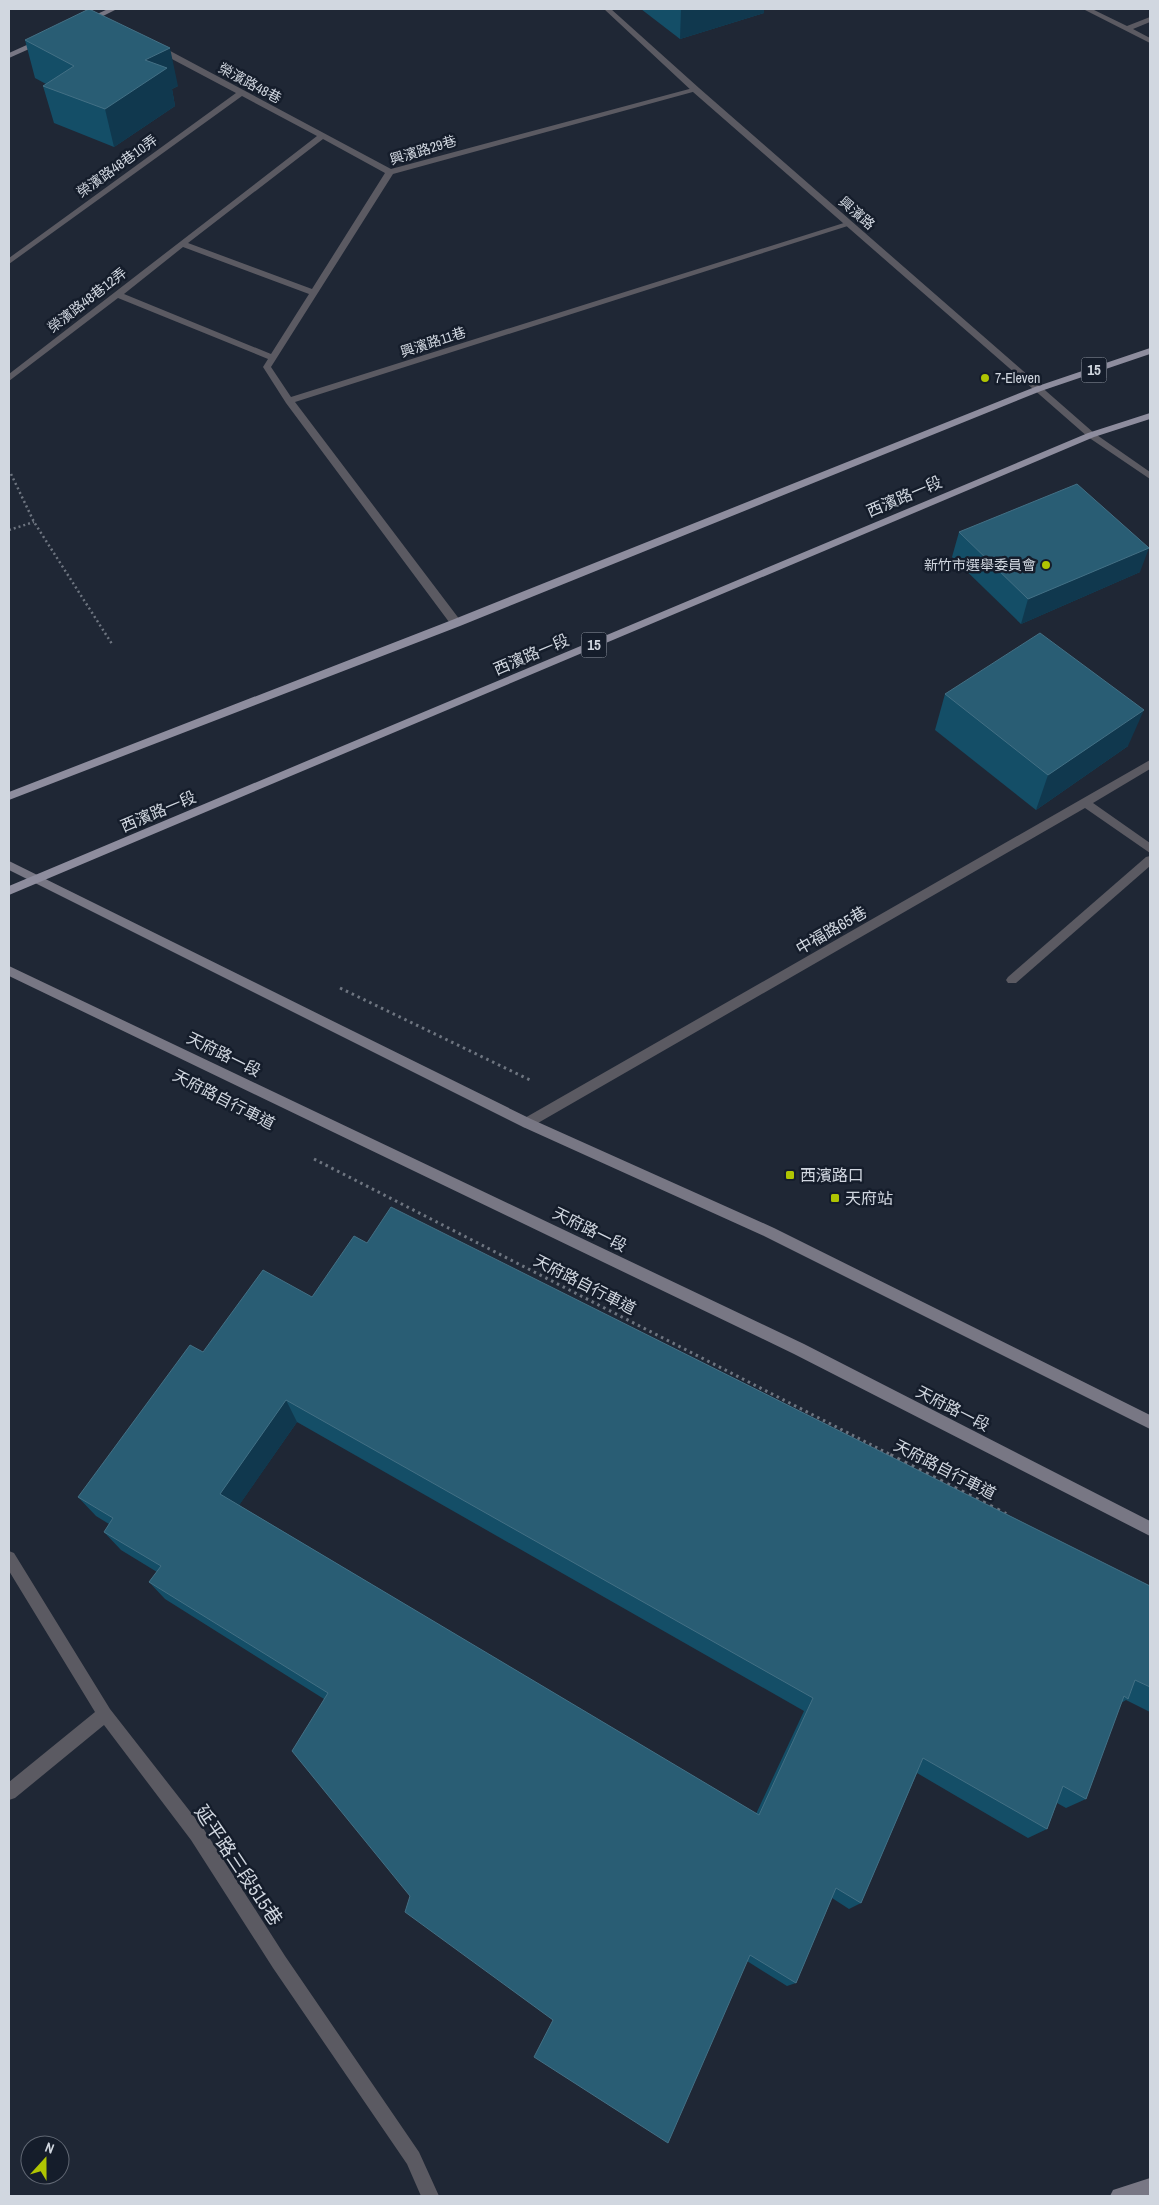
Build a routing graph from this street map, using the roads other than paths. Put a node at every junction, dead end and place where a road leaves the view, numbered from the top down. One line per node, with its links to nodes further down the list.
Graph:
1 (86, 9): 5 (street)
2 (114, 9): 5 (street)
3 (607, 9): 14 (street, 興濱路)
4 (1087, 9): 9 (street)
5 (99, 16): 6 (street); 8 (street)
6 (107, 20)
7 (1150, 20): 9 (street)
8 (81, 24)
9 (1128, 29): 11 (street)
10 (54, 36): 13 (street)
11 (1150, 41)
12 (149, 43): 15 (street, 榮濱路48巷)
13 (9, 56)
14 (696, 90): 17 (street, 興濱路29巷); 18 (street, 興濱路)
15 (242, 92): 16 (street, 榮濱路48巷); 20 (street, 榮濱路48巷10弄)
16 (322, 136): 17 (street, 榮濱路48巷); 19 (street, 榮濱路48巷12弄)
17 (390, 172): 21 (street, 興濱路29巷)
18 (850, 224): 26 (street, 興濱路); 27 (street, 興濱路11巷)
19 (182, 244): 21 (street); 22 (street, 榮濱路48巷12弄)
20 (9, 262)
21 (314, 293): 24 (street, 興濱路29巷)
22 (117, 294): 24 (street); 25 (street, 榮濱路48巷12弄)
23 (1150, 351): 26 (main road, 15)
24 (273, 358): 27 (street)
25 (9, 378)
26 (1038, 389): 29 (street, 興濱路); 31 (main road, 15)
27 (289, 401): 31 (street)
28 (1150, 416): 29 (main road, 西濱路一段 / 15)
29 (1091, 435): 30 (street, 興濱路); 38 (main road, 西濱路一段 / 15)
30 (1150, 476)
31 (456, 623): 33 (main road, 15)
32 (1150, 764): 34 (street, 中福路65巷)
33 (9, 796)
34 (1085, 803): 35 (street); 42 (street, 中福路65巷)
35 (1150, 849)
36 (1150, 860): 41 (street)
37 (9, 865): 38 (street)
38 (39, 879): 39 (main road, 西濱路一段 / 15); 42 (street)
39 (9, 891)
40 (9, 971): 44 (street, 天府路一段)
41 (1012, 980)
42 (527, 1123): 43 (street)
43 (1150, 1422)
44 (1150, 1529)
45 (9, 1558): 46 (street, 延平路三段515巷)
46 (106, 1714): 47 (street); 49 (street, 延平路三段515巷)
47 (9, 1792)
48 (1150, 2187): 50 (street)
49 (430, 2196)
50 (1119, 2196)

